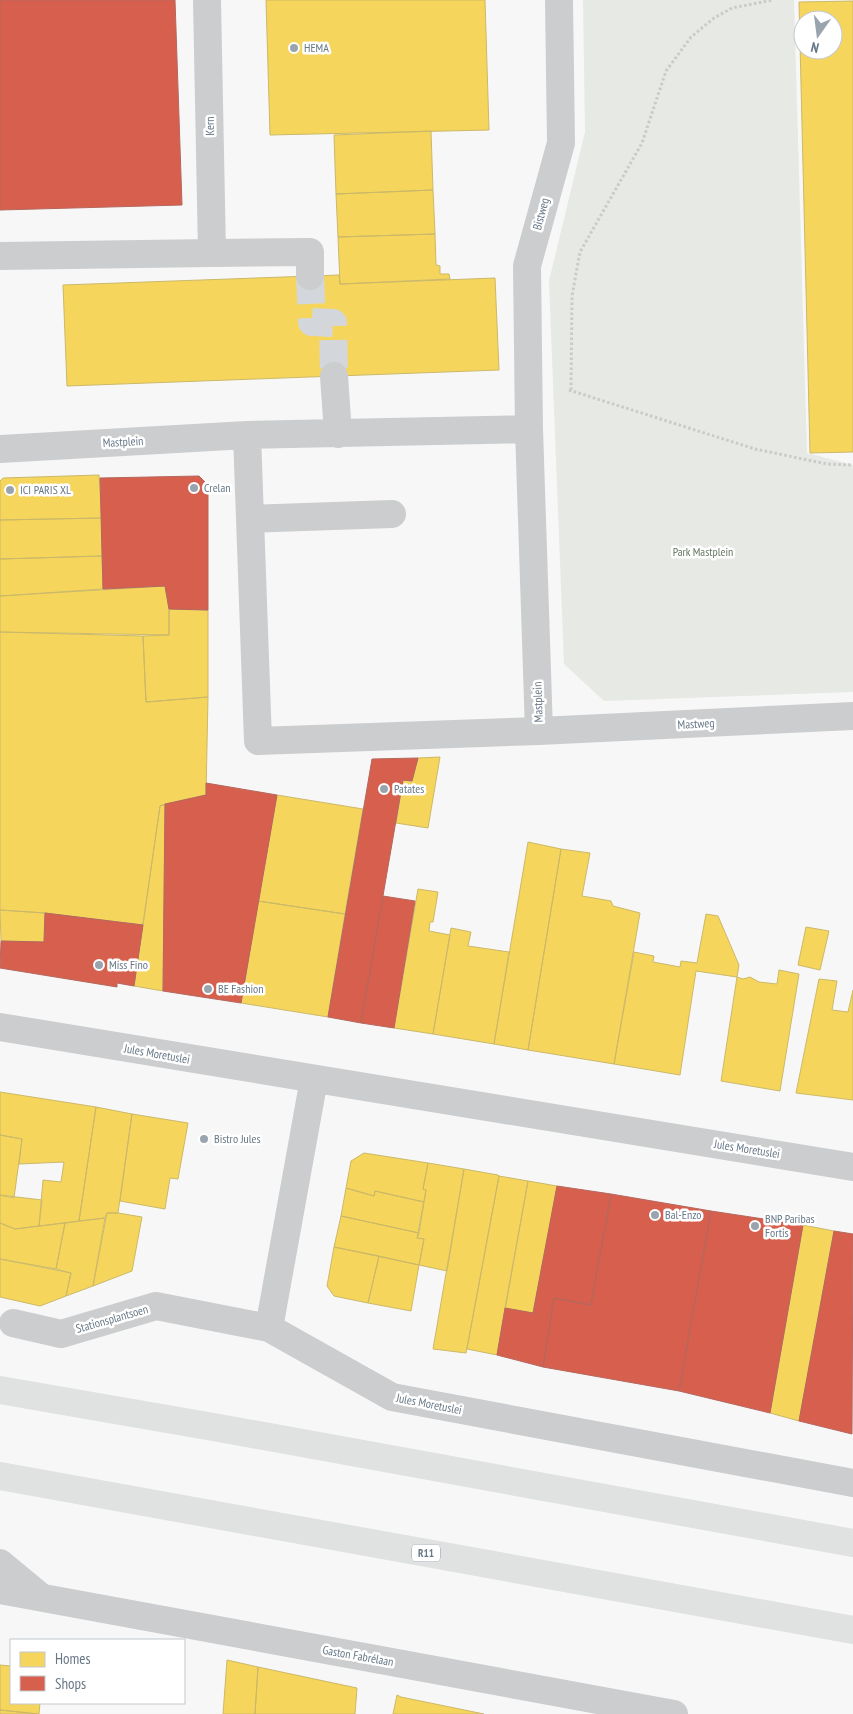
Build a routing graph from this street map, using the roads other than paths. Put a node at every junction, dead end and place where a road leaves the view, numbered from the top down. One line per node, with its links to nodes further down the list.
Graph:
1 (207, 0): 3 (street, Kern)
2 (559, 0): 7 (street, Bistweg)
3 (212, 253): 4 (street); 5 (street)
4 (0, 256)
5 (310, 276)
6 (334, 376): 8 (street)
7 (529, 429): 8 (street, Mastplein); 14 (street, Mastplein)
8 (338, 434): 9 (street, Mastplein)
9 (247, 435): 10 (street, Mastplein); 12 (street, Mastplein)
10 (0, 449)
11 (392, 514): 12 (street)
12 (250, 519): 14 (street, Mastplein)
13 (853, 716): 14 (street, Mastweg)
14 (539, 731)
15 (0, 1027): 16 (street, Jules Moretuslei)
16 (314, 1079): 17 (street, Jules Moretuslei); 19 (street)
17 (853, 1167)
18 (13, 1323): 19 (street, Stationsplantsoen)
19 (269, 1328): 22 (street, Jules Moretuslei)
20 (0, 1390): 23 (highway)
21 (0, 1476): 27 (highway, R11)
22 (853, 1483)
23 (853, 1543)
24 (0, 1563): 26 (street)
25 (0, 1590): 26 (street, Gaston Fabrélaan)
26 (41, 1598): 28 (street, Gaston Fabrélaan)
27 (853, 1630)
28 (674, 1714)

